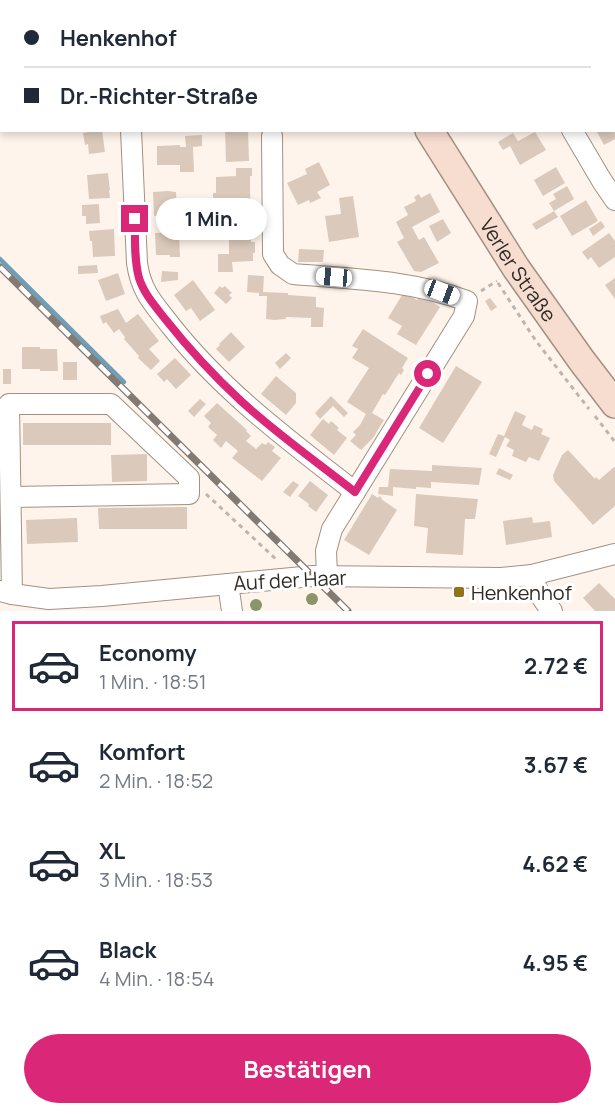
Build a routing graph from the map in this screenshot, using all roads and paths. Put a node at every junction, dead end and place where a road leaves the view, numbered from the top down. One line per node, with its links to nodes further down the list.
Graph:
1 (130, 132): 10 (street)
2 (430, 132): 7 (main road, Verler Straße)
3 (573, 132): 5 (street)
4 (272, 136): 10 (street)
5 (615, 200)
6 (497, 281): 8 (path)
7 (615, 404)
8 (615, 442)
9 (189, 478): 11 (street); 11 (street); 15 (path)
10 (355, 492): 17 (street)
11 (10, 497): 19 (street)
12 (615, 545): 14 (street, Auf der Haar)
13 (615, 554): 14 (street, Auf der Haar)
14 (579, 562): 16 (street, Auf der Haar)
15 (278, 565)
16 (532, 575): 17 (street, Auf der Haar); 21 (street)
17 (327, 576): 18 (street, Auf der Haar)
18 (228, 584): 19 (street, Auf der Haar); 20 (street)
19 (6, 593)
20 (232, 611)
21 (552, 611)

